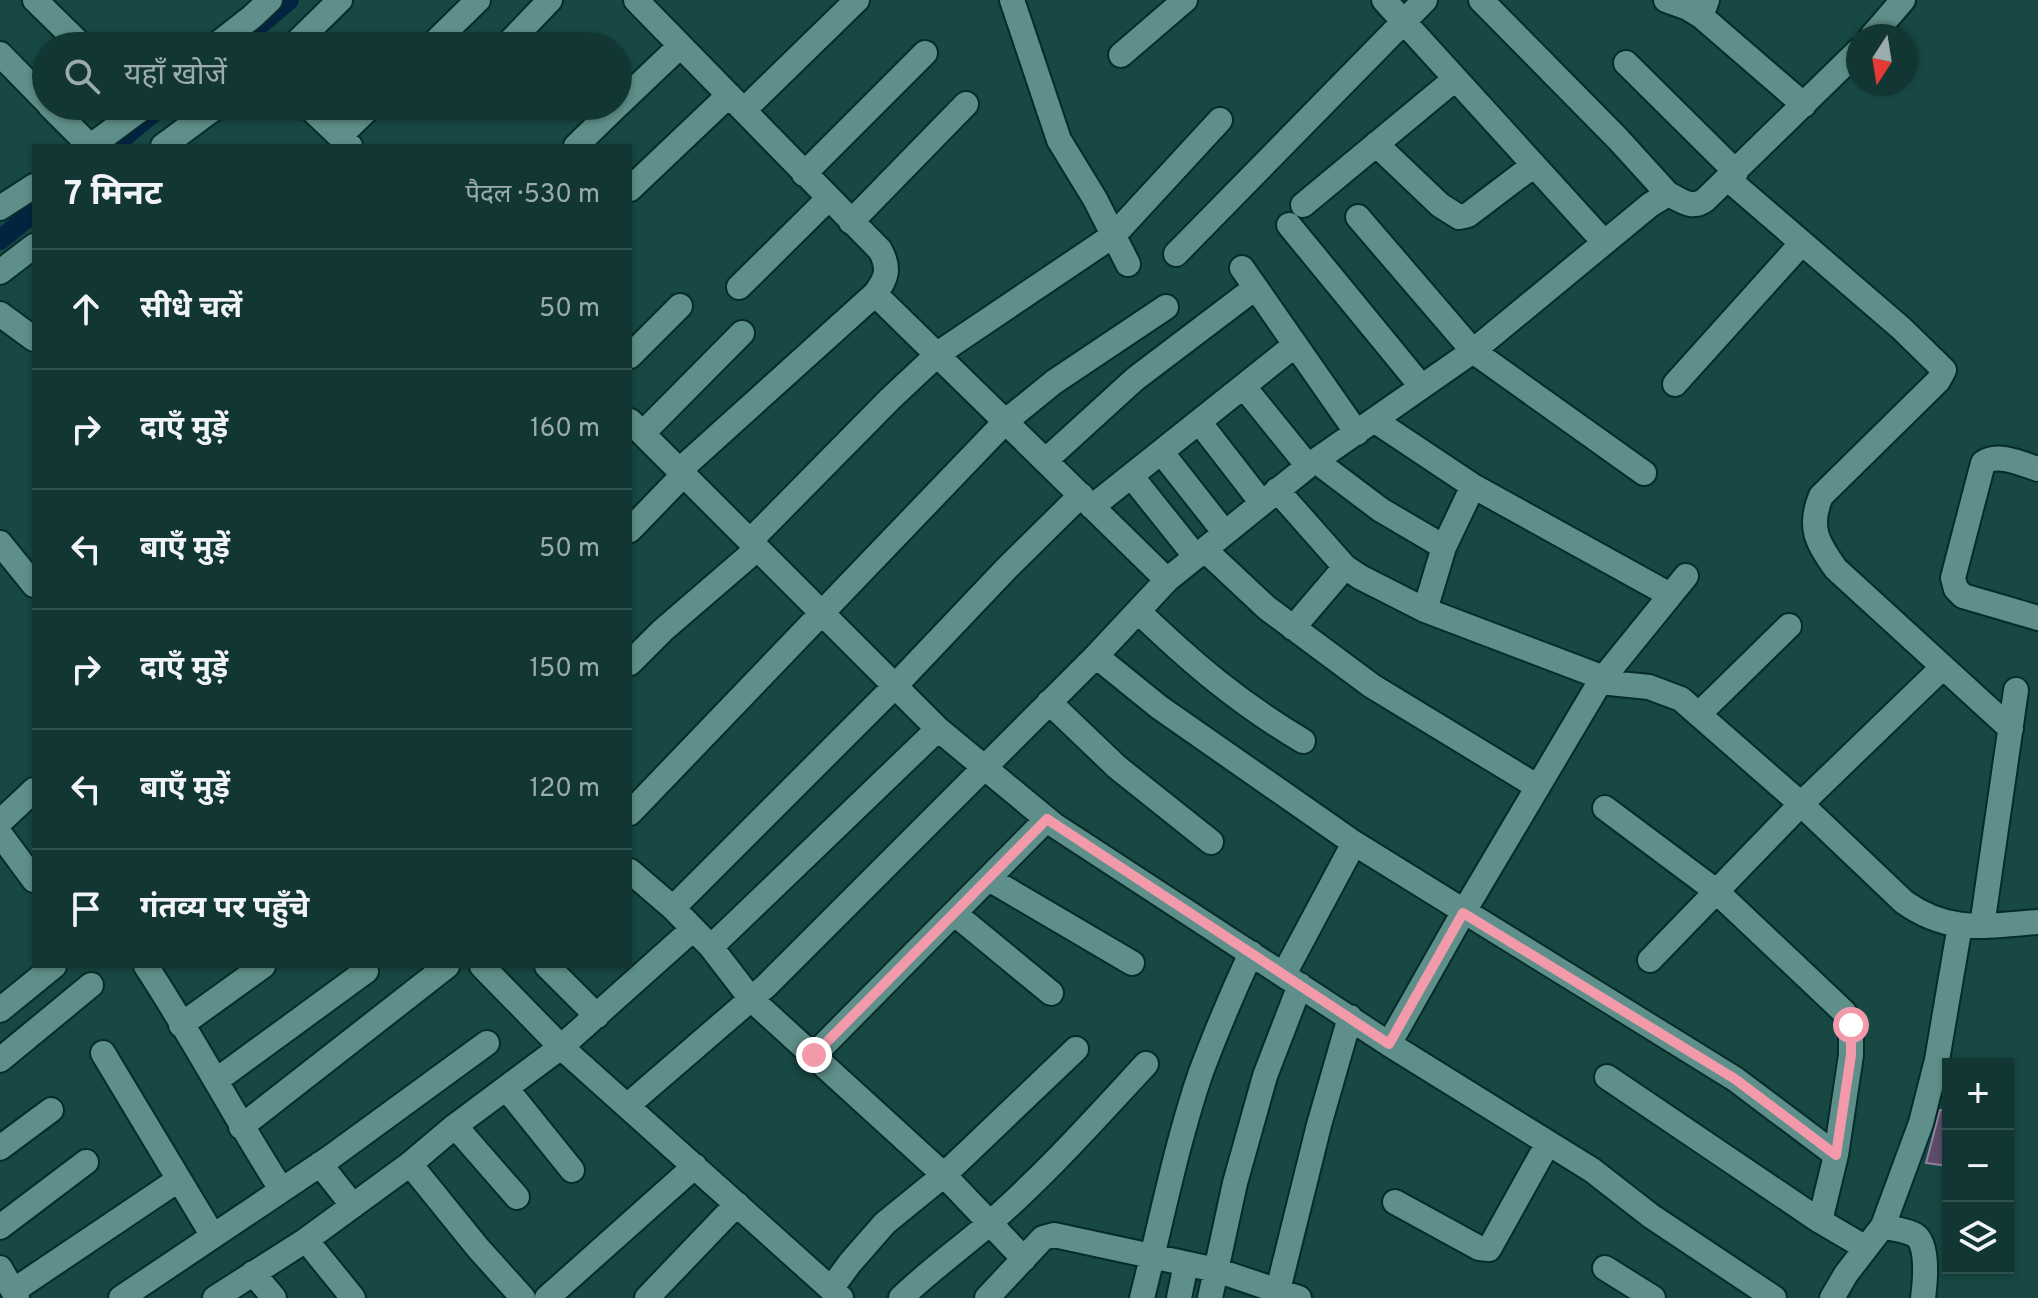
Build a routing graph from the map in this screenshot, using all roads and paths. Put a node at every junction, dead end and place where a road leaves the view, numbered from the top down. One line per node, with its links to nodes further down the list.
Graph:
1 (35, 0): 18 (street)
2 (270, 0): 19 (street)
3 (340, 0): 20 (street)
4 (478, 0): 21 (street)
5 (550, 0): 22 (street)
6 (636, 0): 23 (street)
7 (857, 0): 32 (street)
8 (1012, 0): 60 (street)
9 (1185, 0): 26 (street)
10 (1384, 0): 16 (street)
11 (1425, 0): 16 (street)
12 (1481, 0): 53 (street)
13 (1666, 0): 15 (street)
14 (1903, 0): 17 (street)
15 (1704, 8): 34 (street)
16 (1404, 22): 29 (street); 64 (street)
17 (1882, 24)
18 (68, 32)
19 (232, 32)
20 (307, 32)
21 (445, 32)
22 (519, 32)
23 (680, 46): 31 (street); 32 (street)
24 (925, 53): 49 (street)
25 (0, 54): 30 (street)
26 (1121, 55)
27 (1626, 63): 50 (street)
28 (1846, 63): 34 (street)
29 (1455, 79): 47 (street); 48 (street)
30 (32, 87)
31 (632, 91)
32 (737, 102): 49 (street); 52 (street)
33 (966, 104): 58 (street)
34 (1804, 105): 50 (street)
35 (64, 120): 43 (street)
36 (125, 120): 44 (street)
37 (198, 120): 45 (street)
38 (323, 120): 42 (street)
39 (361, 120): 42 (street)
40 (602, 120): 46 (street)
41 (1220, 120): 60 (street)
42 (345, 141)
43 (89, 144)
44 (94, 144)
45 (166, 144)
46 (578, 144)
47 (1376, 144): 48 (street); 55 (street)
48 (1534, 165): 61 (street)
49 (804, 174): 54 (street)
50 (1732, 175): 53 (street); 62 (street)
51 (32, 187): 56 (street)
52 (632, 187)
53 (1668, 194): 61 (street)
54 (828, 199): 58 (street); 67 (street)
55 (1303, 205)
56 (1, 206)
57 (1358, 217): 75 (street)
58 (851, 222): 68 (street)
59 (1289, 225): 79 (street)
60 (1114, 235): 65 (street); 76 (street)
61 (1604, 242): 75 (street)
62 (1801, 244): 78 (street); 114 (street)
63 (32, 248): 66 (street)
64 (1176, 254)
65 (1128, 264)
66 (0, 272)
67 (739, 287)
68 (875, 294): 76 (street); 89 (street)
69 (680, 306): 77 (street)
70 (1166, 307): 81 (street)
71 (0, 314): 73 (street)
72 (742, 333): 83 (street)
73 (32, 338)
74 (1295, 345): 80 (street); 84 (street); 86 (street)
75 (1473, 351): 79 (street); 90 (street)
76 (939, 353): 81 (street); 98 (street)
77 (632, 354)
78 (1675, 384)
79 (1421, 386): 84 (street)
80 (1244, 387): 82 (street); 87 (street)
81 (1006, 421): 86 (street); 107 (street)
82 (1200, 423): 85 (street); 93 (street)
83 (636, 427): 89 (street)
84 (1366, 427): 87 (street); 92 (street)
85 (1162, 453): 91 (street); 96 (street)
86 (1045, 461): 94 (street)
87 (1312, 463): 93 (street); 99 (street)
88 (2038, 469): 109 (street)
89 (683, 471): 95 (street); 98 (street)
90 (1644, 473)
91 (1132, 477): 94 (street); 100 (street)
92 (1473, 486): 99 (street); 105 (street)
93 (1269, 496): 96 (street); 101 (street)
94 (1086, 501): 103 (street); 116 (street)
95 (632, 528)
96 (1225, 533): 100 (street)
97 (0, 543): 104 (street)
98 (753, 545): 107 (street); 113 (street)
99 (1444, 547): 106 (street)
100 (1201, 553): 103 (street); 111 (street)
101 (1345, 567): 106 (street); 111 (street)
102 (1686, 576): 105 (street)
103 (1167, 580): 108 (street)
104 (32, 583)
105 (1670, 595): 115 (street)
106 (1425, 610): 115 (street)
107 (821, 612): 116 (street); 128 (street)
108 (1139, 612): 112 (street); 122 (street)
109 (2038, 618)
110 (1789, 626): 119 (street)
111 (1293, 628): 124 (street)
112 (1096, 656): 118 (street); 133 (street)
113 (632, 661)
114 (1943, 667): 121 (street); 126 (street)
115 (1600, 682): 119 (street); 124 (street)
116 (894, 687): 120 (street); 138 (street)
117 (2016, 690): 121 (street)
118 (1049, 702): 123 (street); 132 (street)
119 (1699, 714): 126 (street)
120 (938, 729): 123 (street); 144 (street)
121 (2011, 729): 142 (street)
122 (1303, 741)
123 (984, 769): 129 (street); 159 (street)
124 (1538, 787): 139 (street)
125 (32, 792): 130 (street)
126 (1801, 804): 137 (street); 142 (street)
127 (1605, 808): 137 (street)
128 (632, 811)
129 (1047, 819): 136 (street); 145 (street)
130 (0, 822)
131 (0, 834): 135 (street)
132 (1211, 842)
133 (1354, 843): 139 (street); 156 (street)
134 (632, 873): 138 (street)
135 (32, 877)
136 (989, 879): 140 (street); 147 (street)
137 (1716, 891): 146 (street); 181 (street)
138 (673, 908): 143 (street)
139 (1463, 913): 165 (street); 181 (street)
140 (955, 914): 158 (street); 169 (street)
141 (2038, 922): 142 (street)
142 (1971, 925): 196 (street)
143 (693, 929): 144 (street); 155 (street)
144 (711, 947): 159 (street)
145 (1251, 953): 156 (street); 201 (street)
146 (1650, 960)
147 (1132, 963)
148 (52, 968): 160 (street)
149 (260, 968): 163 (street)
150 (444, 968): 178 (street)
151 (484, 968): 166 (street)
152 (549, 968): 161 (street)
153 (155, 970): 163 (street)
154 (366, 971): 173 (street)
155 (630, 973): 161 (street)
156 (1292, 979): 162 (street); 205 (street)
157 (91, 985): 170 (street)
158 (1051, 993)
159 (751, 999): 169 (street); 175 (street)
160 (0, 1010)
161 (597, 1016): 166 (street)
162 (1350, 1017): 165 (street); 209 (street)
163 (181, 1025): 173 (street)
164 (487, 1043): 183 (street)
165 (1389, 1044): 179 (street)
166 (561, 1047): 174 (street); 175 (street)
167 (1076, 1049): 187 (street)
168 (103, 1053): 188 (street)
169 (814, 1055): 187 (street)
170 (0, 1060)
171 (1146, 1064): 195 (street)
172 (1607, 1077): 194 (street)
173 (217, 1080): 178 (street)
174 (506, 1088): 177 (street); 186 (street)
175 (627, 1106): 185 (street)
176 (51, 1110): 180 (street)
177 (455, 1126): 184 (street); 190 (street)
178 (241, 1127): 189 (street)
179 (1548, 1143): 191 (street); 223 (street)
180 (0, 1148)
181 (1836, 1155): 194 (street)
182 (86, 1162): 197 (street)
183 (320, 1164): 189 (street); 193 (street)
184 (410, 1164): 193 (street); 214 (street)
185 (695, 1166): 192 (street); 215 (street)
186 (572, 1170)
187 (944, 1175): 195 (street); 208 (street)
188 (178, 1180): 198 (street); 207 (street)
189 (281, 1189): 198 (street)
190 (517, 1197)
191 (1395, 1202)
192 (737, 1204): 208 (street); 216 (street)
193 (353, 1206): 199 (street)
194 (1820, 1221): 200 (street)
195 (990, 1223): 202 (street); 217 (street)
196 (1883, 1226): 200 (street); 225 (street)
197 (0, 1227)
198 (213, 1236): 210 (street)
199 (306, 1240): 206 (street); 213 (street)
200 (1866, 1248): 224 (street)
201 (1152, 1257): 202 (street); 203 (street); 219 (street)
202 (1024, 1259): 218 (street)
203 (1186, 1264): 205 (street); 220 (street)
204 (1605, 1268): 222 (street)
205 (1216, 1270): 209 (street); 221 (street)
206 (253, 1273): 211 (street); 212 (street)
207 (7, 1280)
208 (836, 1294)
209 (1284, 1295)
210 (121, 1298)
211 (215, 1298)
212 (274, 1298)
213 (353, 1298)
214 (523, 1298)
215 (547, 1298)
216 (647, 1298)
217 (901, 1298)
218 (987, 1298)
219 (1142, 1298)
220 (1179, 1298)
221 (1210, 1298)
222 (1653, 1298)
223 (1774, 1298)
224 (1832, 1298)
225 (1923, 1298)

